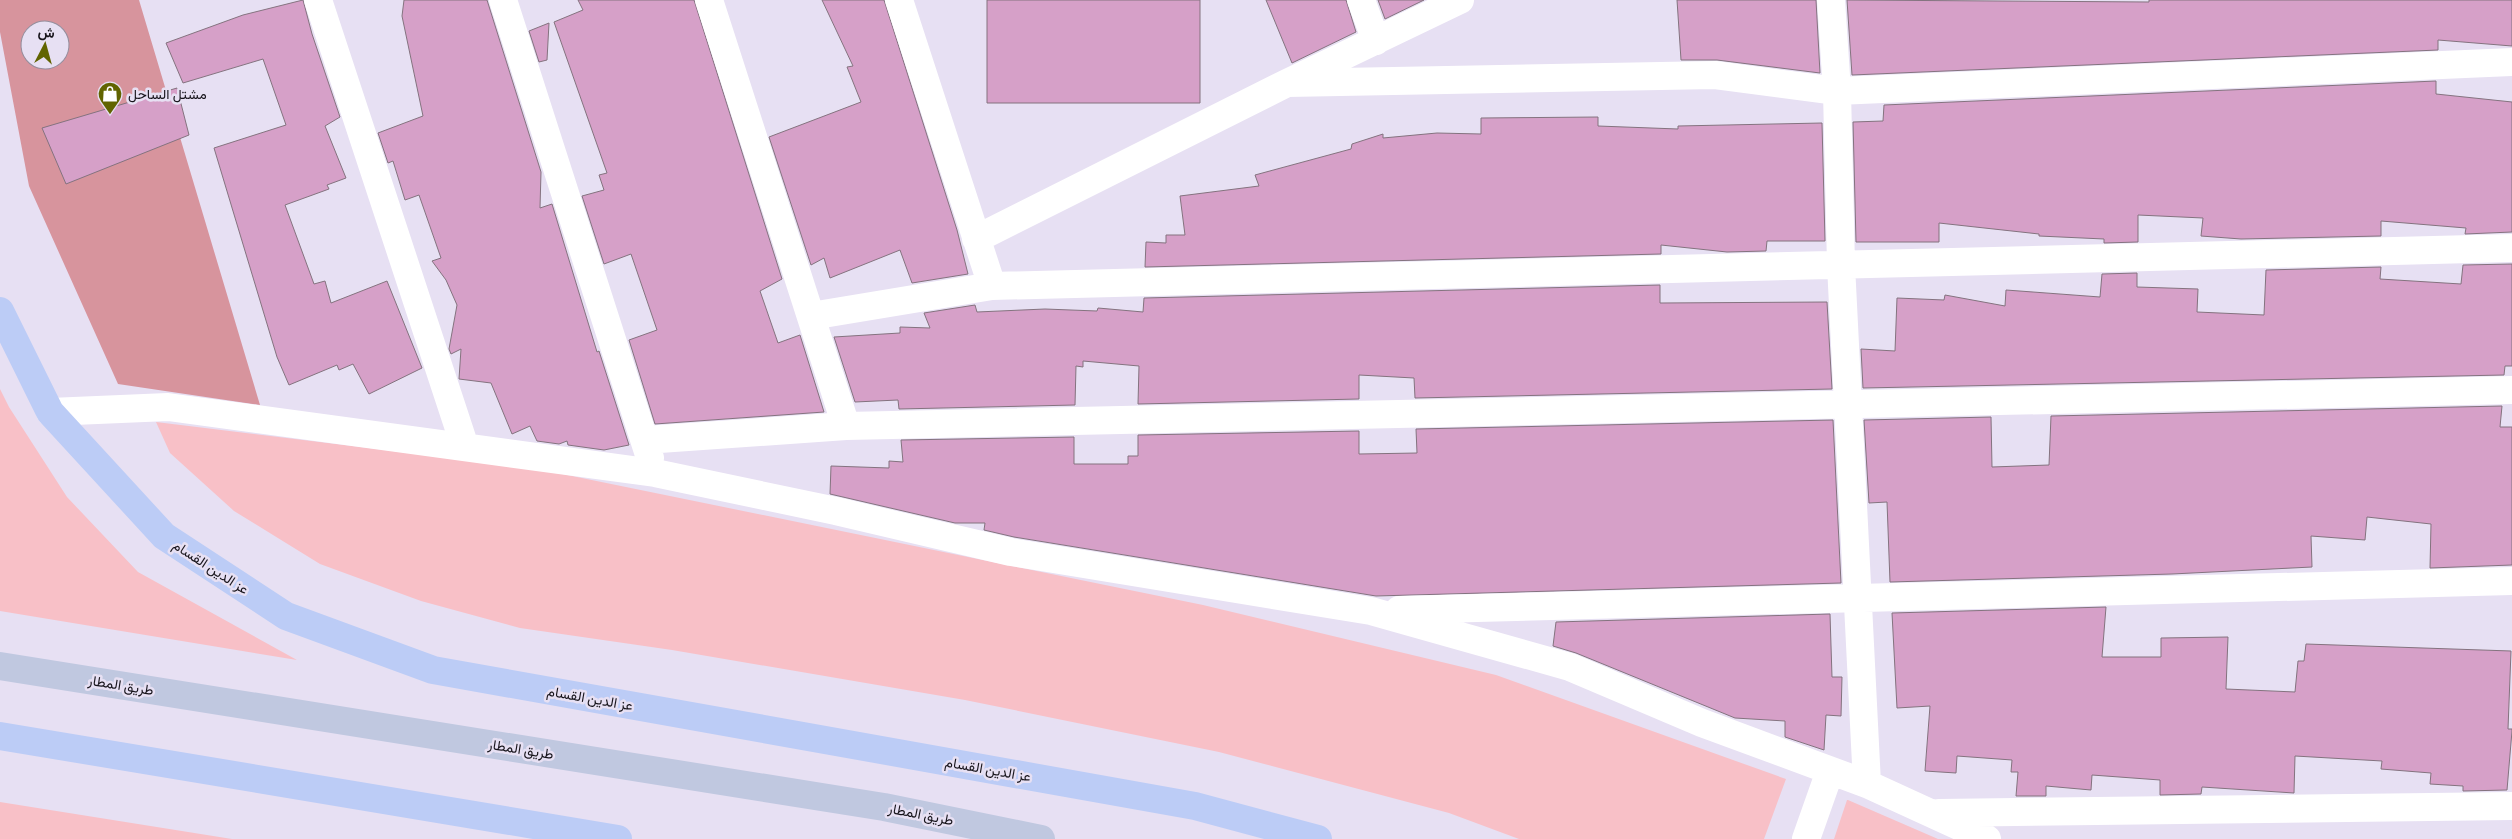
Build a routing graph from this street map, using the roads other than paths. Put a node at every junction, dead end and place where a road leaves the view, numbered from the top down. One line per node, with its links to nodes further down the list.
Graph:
1 (318, 0): 23 (street)
2 (503, 0): 22 (street)
3 (709, 0): 17 (street)
4 (899, 0): 12 (street)
5 (1360, 0): 8 (street)
6 (1460, 0): 8 (street)
7 (1831, 0): 11 (street)
8 (1376, 41): 10 (street)
9 (2512, 62): 11 (street)
10 (1286, 83): 11 (street); 12 (street)
11 (1837, 90): 14 (street)
12 (976, 240): 15 (street)
13 (2512, 248): 14 (street)
14 (1841, 265): 15 (street); 19 (street)
15 (992, 286): 17 (street)
16 (0, 311): 20 (highway, عز الدين القسام)
17 (810, 316): 21 (street)
18 (2512, 390): 19 (street)
19 (1848, 404): 21 (street); 26 (street)
20 (50, 412): 23 (street); 36 (highway, عز الدين القسام)
21 (846, 426): 22 (street)
22 (645, 440): 24 (street)
23 (465, 448): 24 (street)
24 (655, 473): 27 (street)
25 (2512, 580): 26 (street)
26 (1858, 598): 27 (street); 31 (street)
27 (1371, 611): 30 (street)
28 (0, 666): 35 (main road, طريق المطار)
29 (0, 736): 34 (highway)
30 (1830, 771): 31 (street); 37 (street)
31 (1867, 784): 33 (street)
32 (2512, 806): 33 (street)
33 (1929, 813): 38 (street)
34 (618, 839)
35 (1041, 839)
36 (1318, 839)
37 (1806, 839)
38 (1987, 839)

